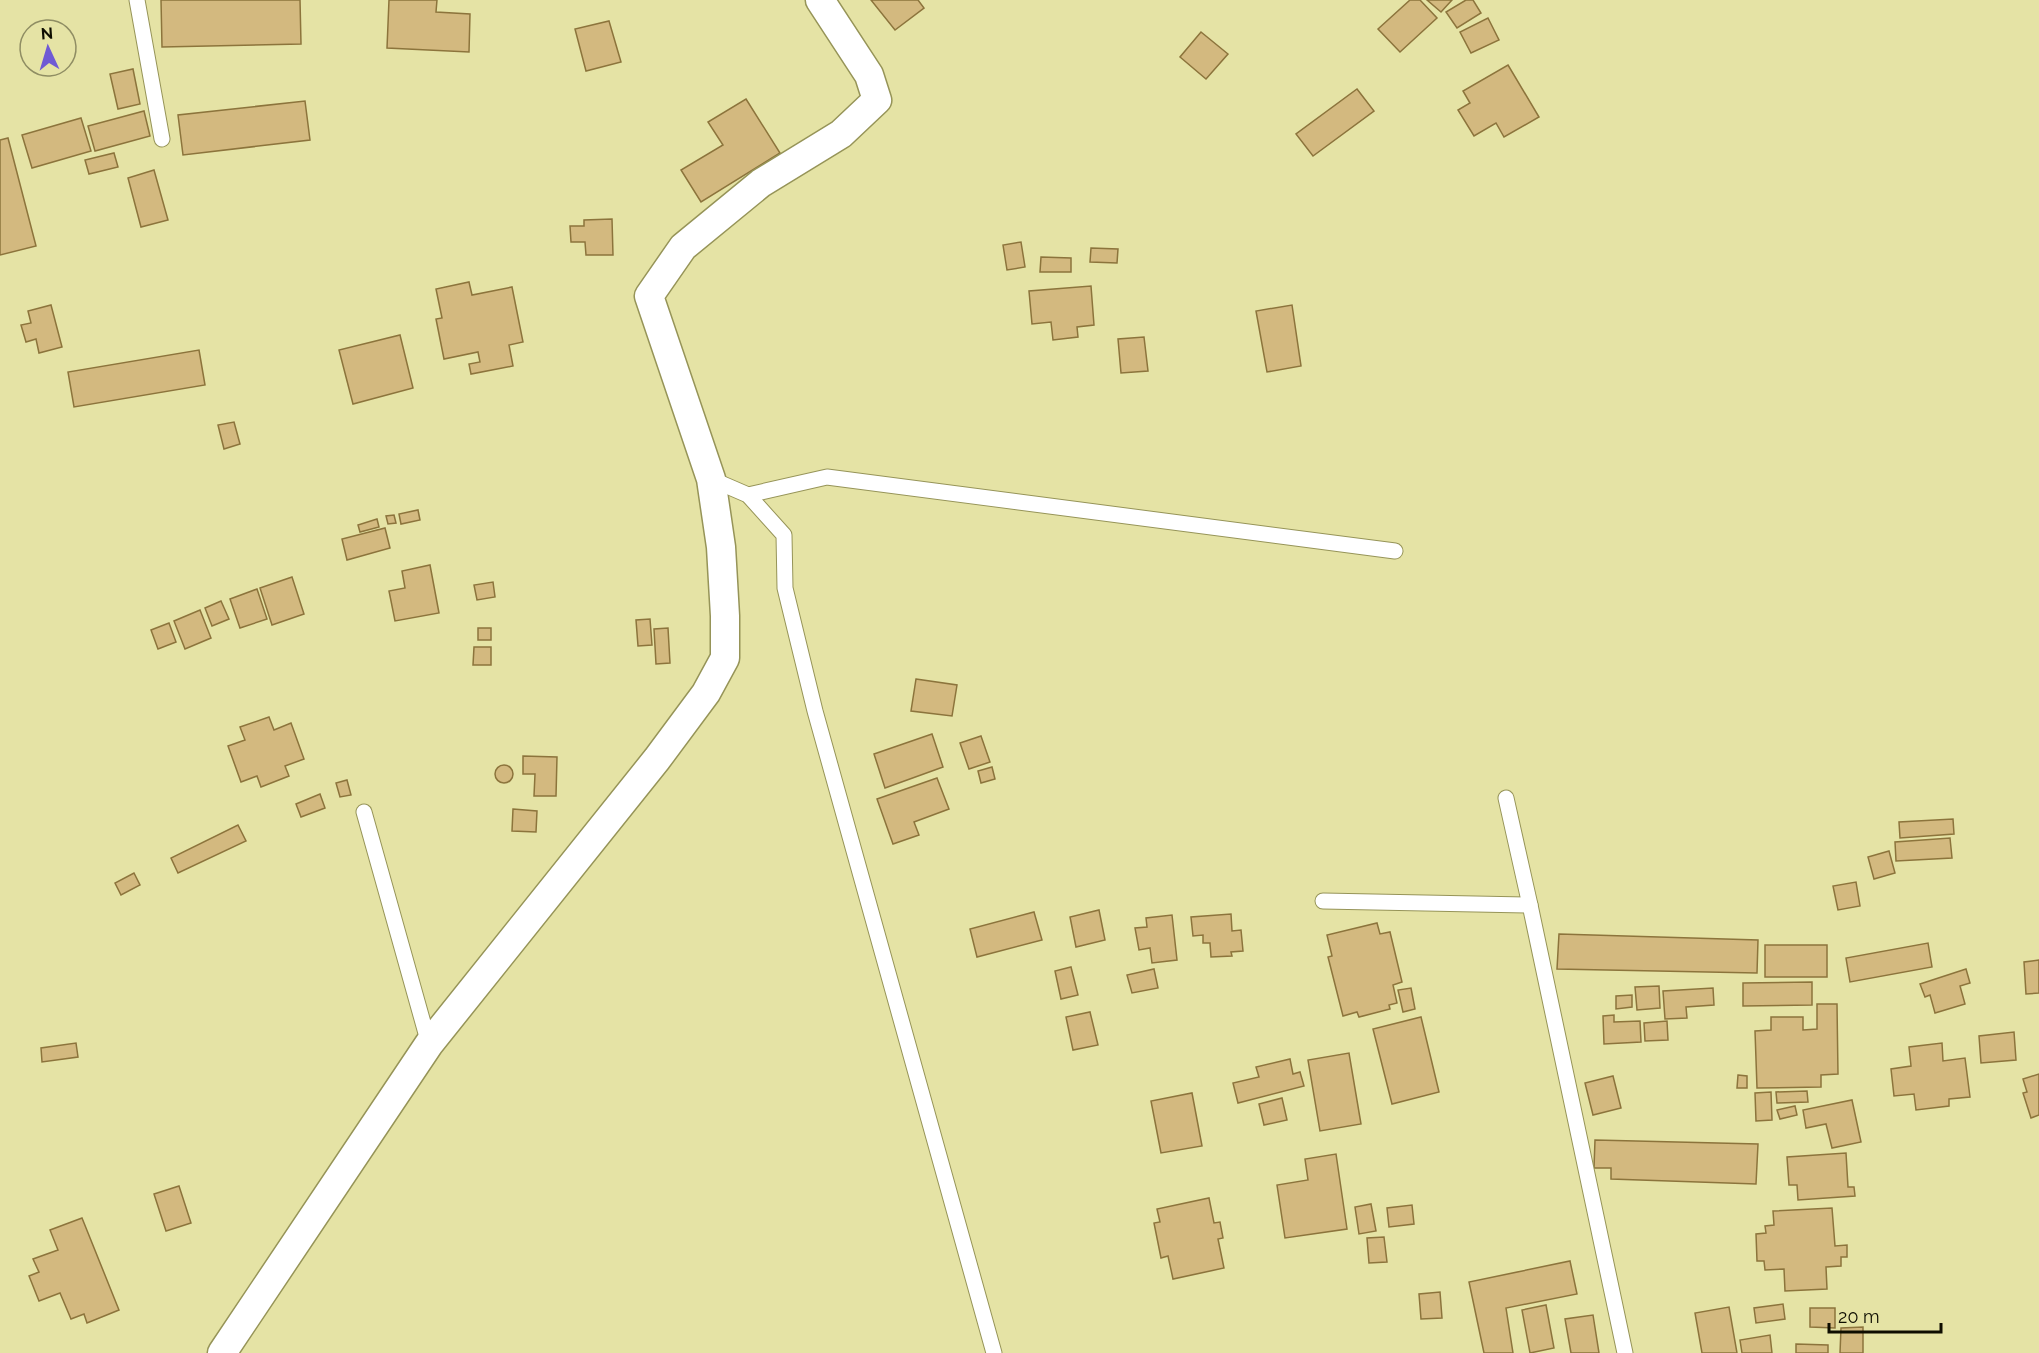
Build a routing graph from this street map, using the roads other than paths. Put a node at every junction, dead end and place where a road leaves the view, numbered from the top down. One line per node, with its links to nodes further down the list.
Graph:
1 (137, 0): 3 (lane)
2 (820, 0): 4 (street)
3 (162, 139)
4 (711, 479): 5 (lane); 11 (street)
5 (748, 495): 6 (lane); 13 (lane)
6 (1395, 551)
7 (1506, 798): 10 (lane)
8 (364, 812): 11 (lane)
9 (1323, 901): 10 (lane)
10 (1530, 905): 14 (lane)
11 (429, 1044): 12 (street)
12 (222, 1353)
13 (994, 1353)
14 (1625, 1353)

